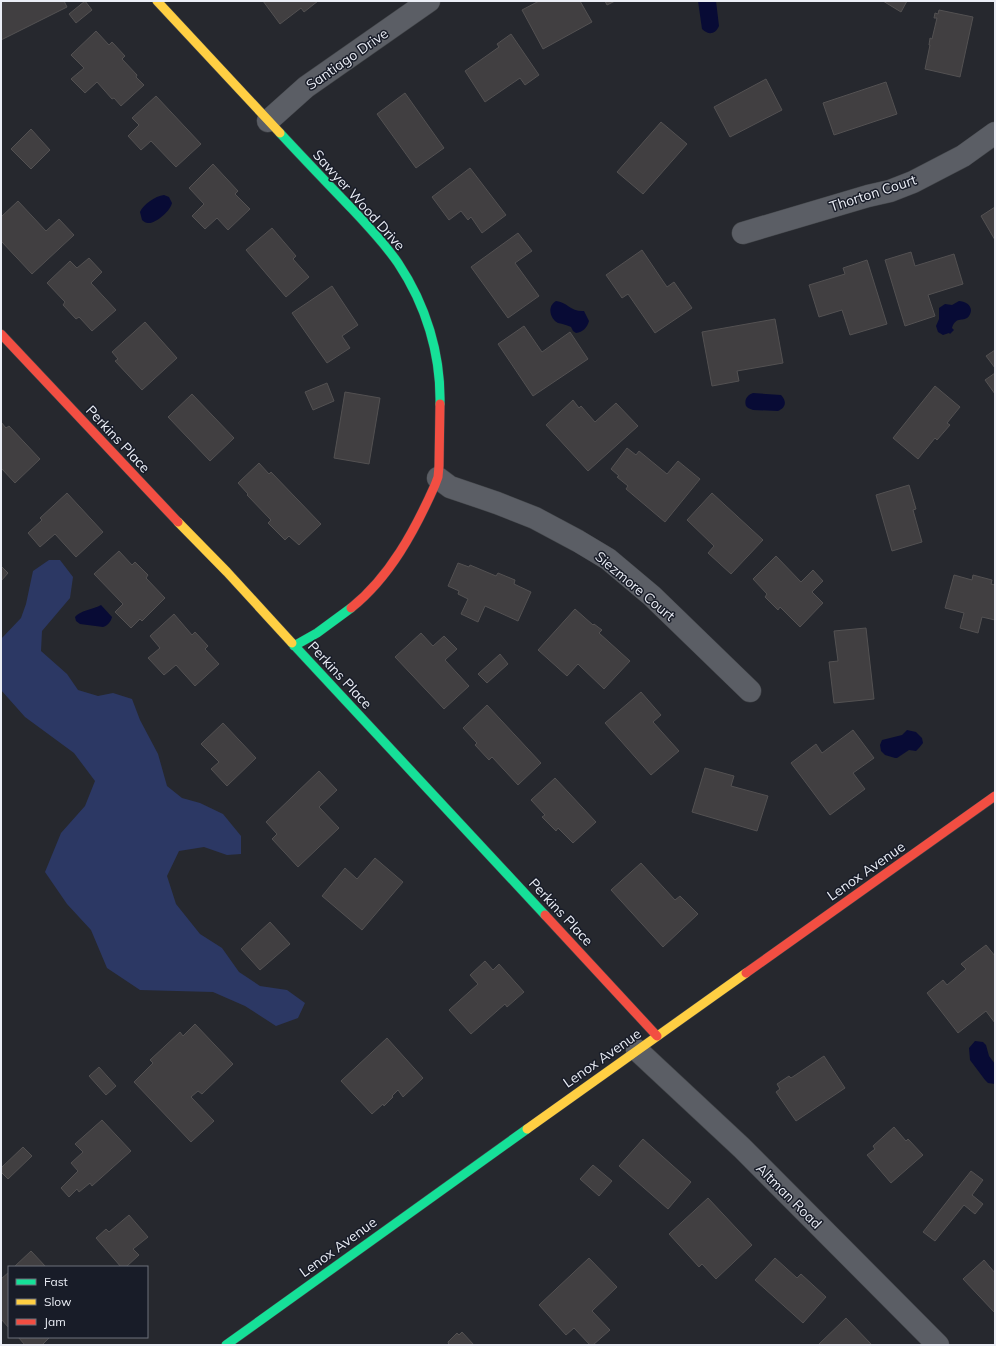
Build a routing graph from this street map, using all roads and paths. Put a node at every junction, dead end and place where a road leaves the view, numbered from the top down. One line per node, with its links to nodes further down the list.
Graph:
1 (157, 1): 3 (street, Sawyer Wood Drive)
2 (429, 1): 3 (street, Santiago Drive)
3 (268, 121): 7 (street, Sawyer Wood Drive)
4 (995, 133): 5 (street, Thorton Court)
5 (743, 233)
6 (1, 334): 8 (street, Perkins Place)
7 (438, 478): 8 (street, Sawyer Wood Drive); 9 (street, Siezmore Court)
8 (294, 646): 11 (street, Perkins Place)
9 (750, 691)
10 (995, 796): 11 (street, Lenox Avenue)
11 (657, 1036): 12 (street, Lenox Avenue)
12 (637, 1050): 13 (street, Lenox Avenue); 14 (street, Altman Road)
13 (226, 1345)
14 (938, 1345)

